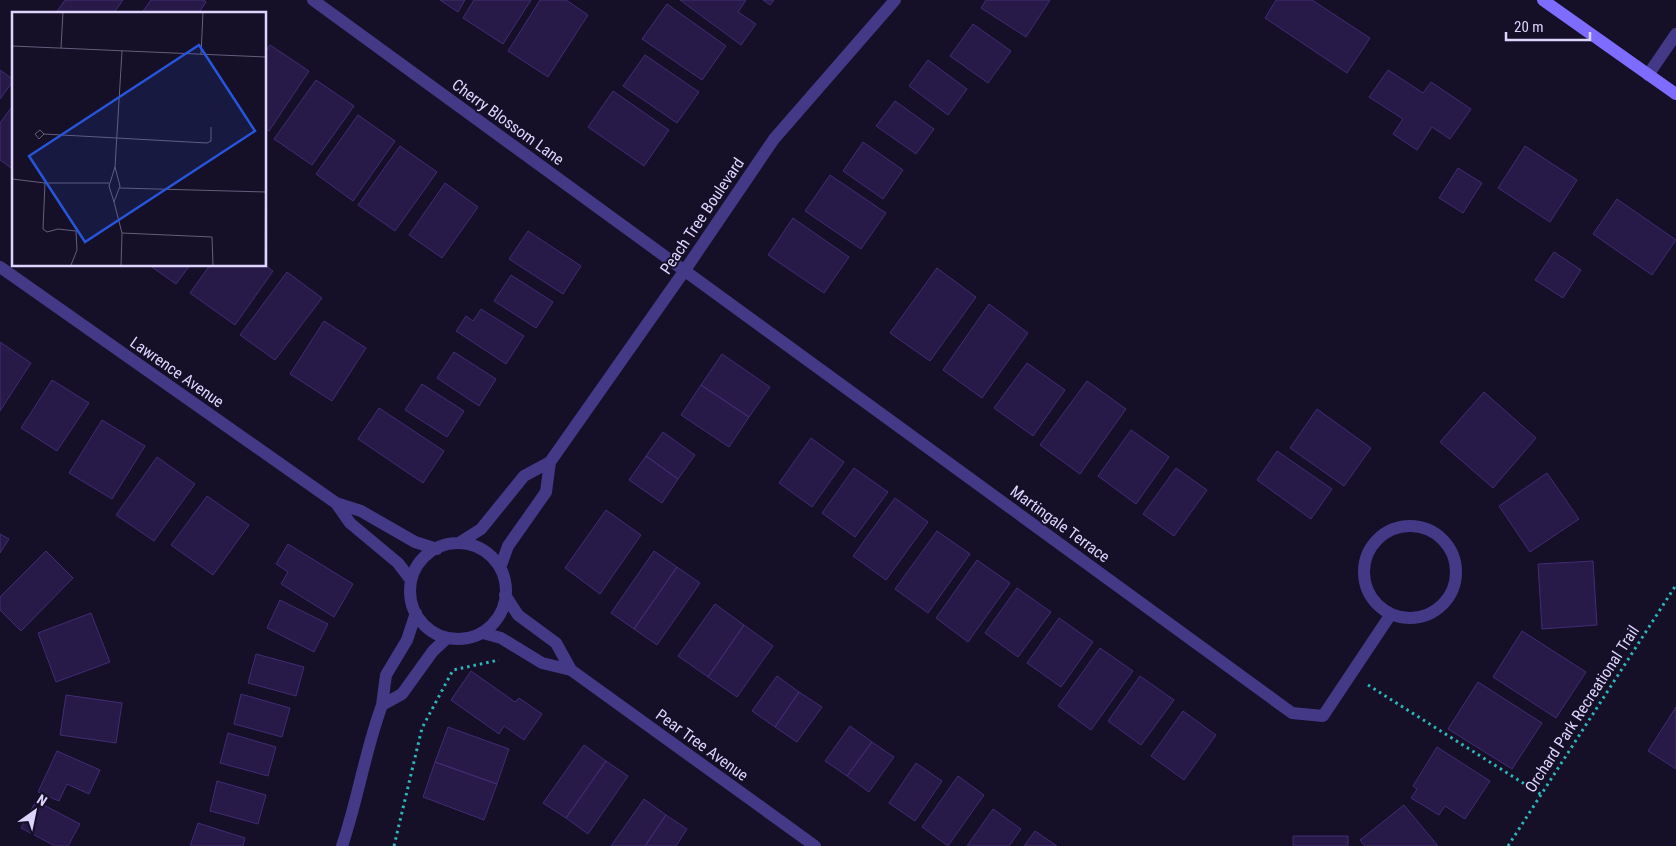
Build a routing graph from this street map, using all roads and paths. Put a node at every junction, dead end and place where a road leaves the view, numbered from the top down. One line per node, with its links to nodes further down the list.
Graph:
1 (313, 0): 8 (street, Cherry Blossom Lane)
2 (895, 0): 8 (street, Peach Tree Boulevard)
3 (1543, 0): 5 (main road)
4 (1676, 34): 5 (street)
5 (1648, 75): 6 (main road)
6 (1676, 94)
7 (0, 267): 10 (street, Lawrence Avenue)
8 (685, 270): 9 (street, Peach Tree Boulevard); 23 (street, Martingale Terrace)
9 (550, 462): 11 (street, Peach Tree Boulevard); 13 (street, Peach Tree Boulevard)
10 (336, 503): 12 (street, Lawrence Avenue); 14 (street, Lawrence Avenue)
11 (459, 543): 12 (street); 13 (street)
12 (437, 549): 14 (street)
13 (500, 568): 16 (street)
14 (411, 580): 17 (street)
15 (1676, 585): 25 (path, Orchard Park Recreational Trail)
16 (505, 595): 19 (street); 22 (street, Pear Tree Avenue)
17 (416, 613): 20 (street); 24 (street)
18 (1391, 614): 18 (street); 23 (street, Martingale Terrace)
19 (483, 633): 20 (street); 22 (street, Pear Tree Avenue)
20 (447, 638): 24 (street)
21 (499, 660): 27 (path)
22 (571, 670): 28 (street, Pear Tree Avenue)
23 (1350, 674): 25 (path)
24 (382, 705): 26 (street)
25 (1542, 795): 29 (path, Orchard Park Recreational Trail)
26 (342, 846)
27 (394, 846)
28 (815, 846)
29 (1508, 846)

